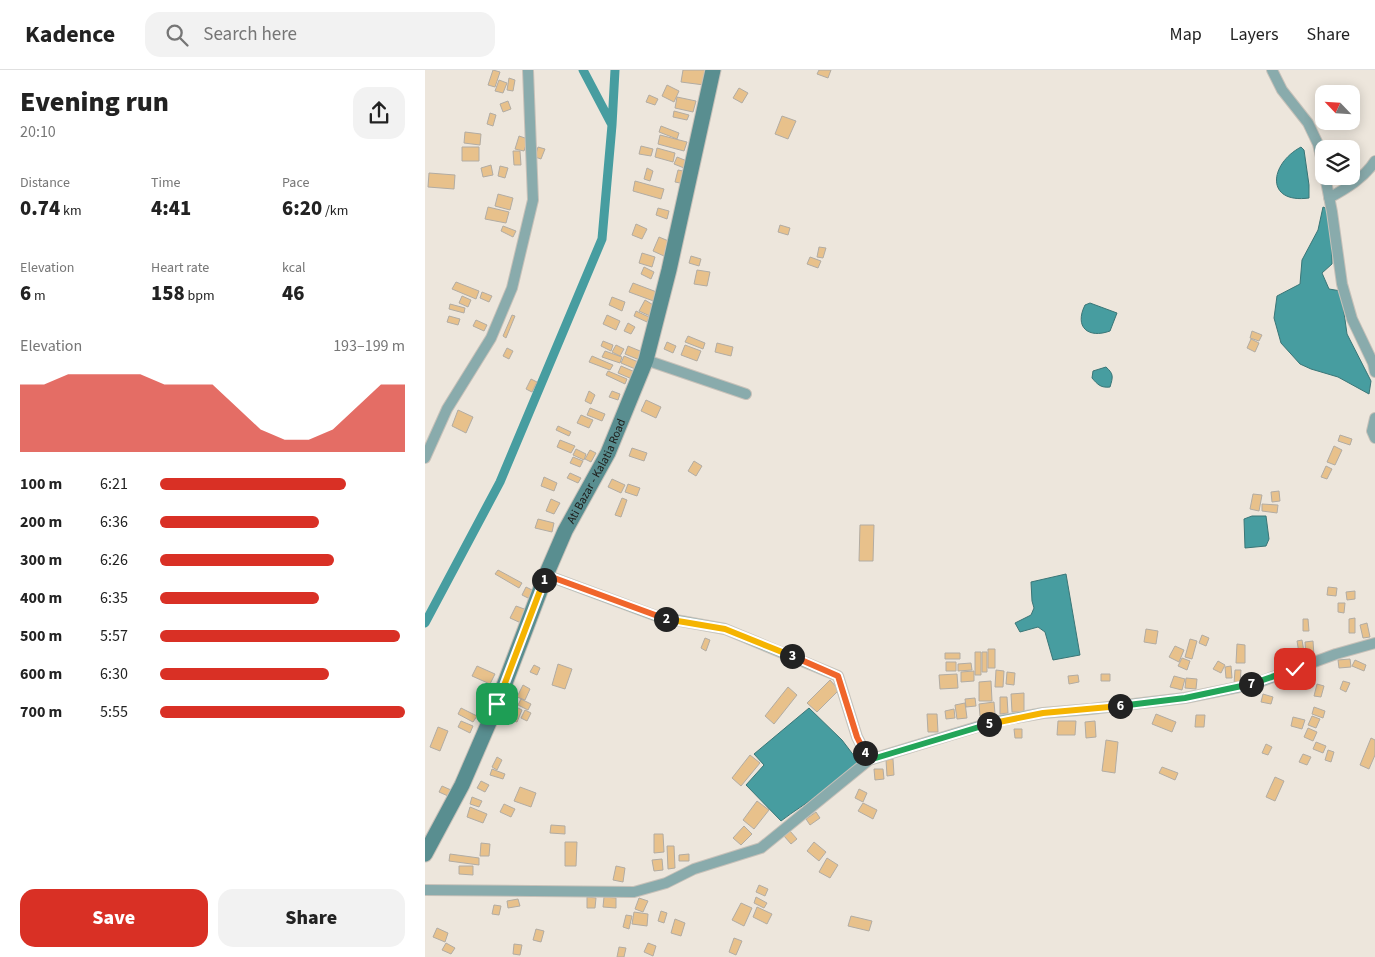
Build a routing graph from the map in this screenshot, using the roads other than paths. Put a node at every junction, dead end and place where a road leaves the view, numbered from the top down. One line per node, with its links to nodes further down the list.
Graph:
1 (528, 70): 13 (street)
2 (713, 70): 8 (main road, Ati Bazar - Kalatia Road)
3 (1272, 70): 4 (street)
4 (1317, 140)
5 (1375, 161): 7 (street)
6 (1327, 185): 7 (street)
7 (1329, 198): 9 (street)
8 (646, 360): 10 (street); 14 (main road, Ati Bazar - Kalatia Road)
9 (1375, 372)
10 (746, 394)
11 (1375, 418): 12 (street)
12 (1375, 438)
13 (425, 458)
14 (546, 575): 16 (street); 17 (main road, Ati Bazar - Kalatia Road)
15 (1375, 643): 16 (street)
16 (869, 760): 18 (street)
17 (425, 854)
18 (425, 890)

